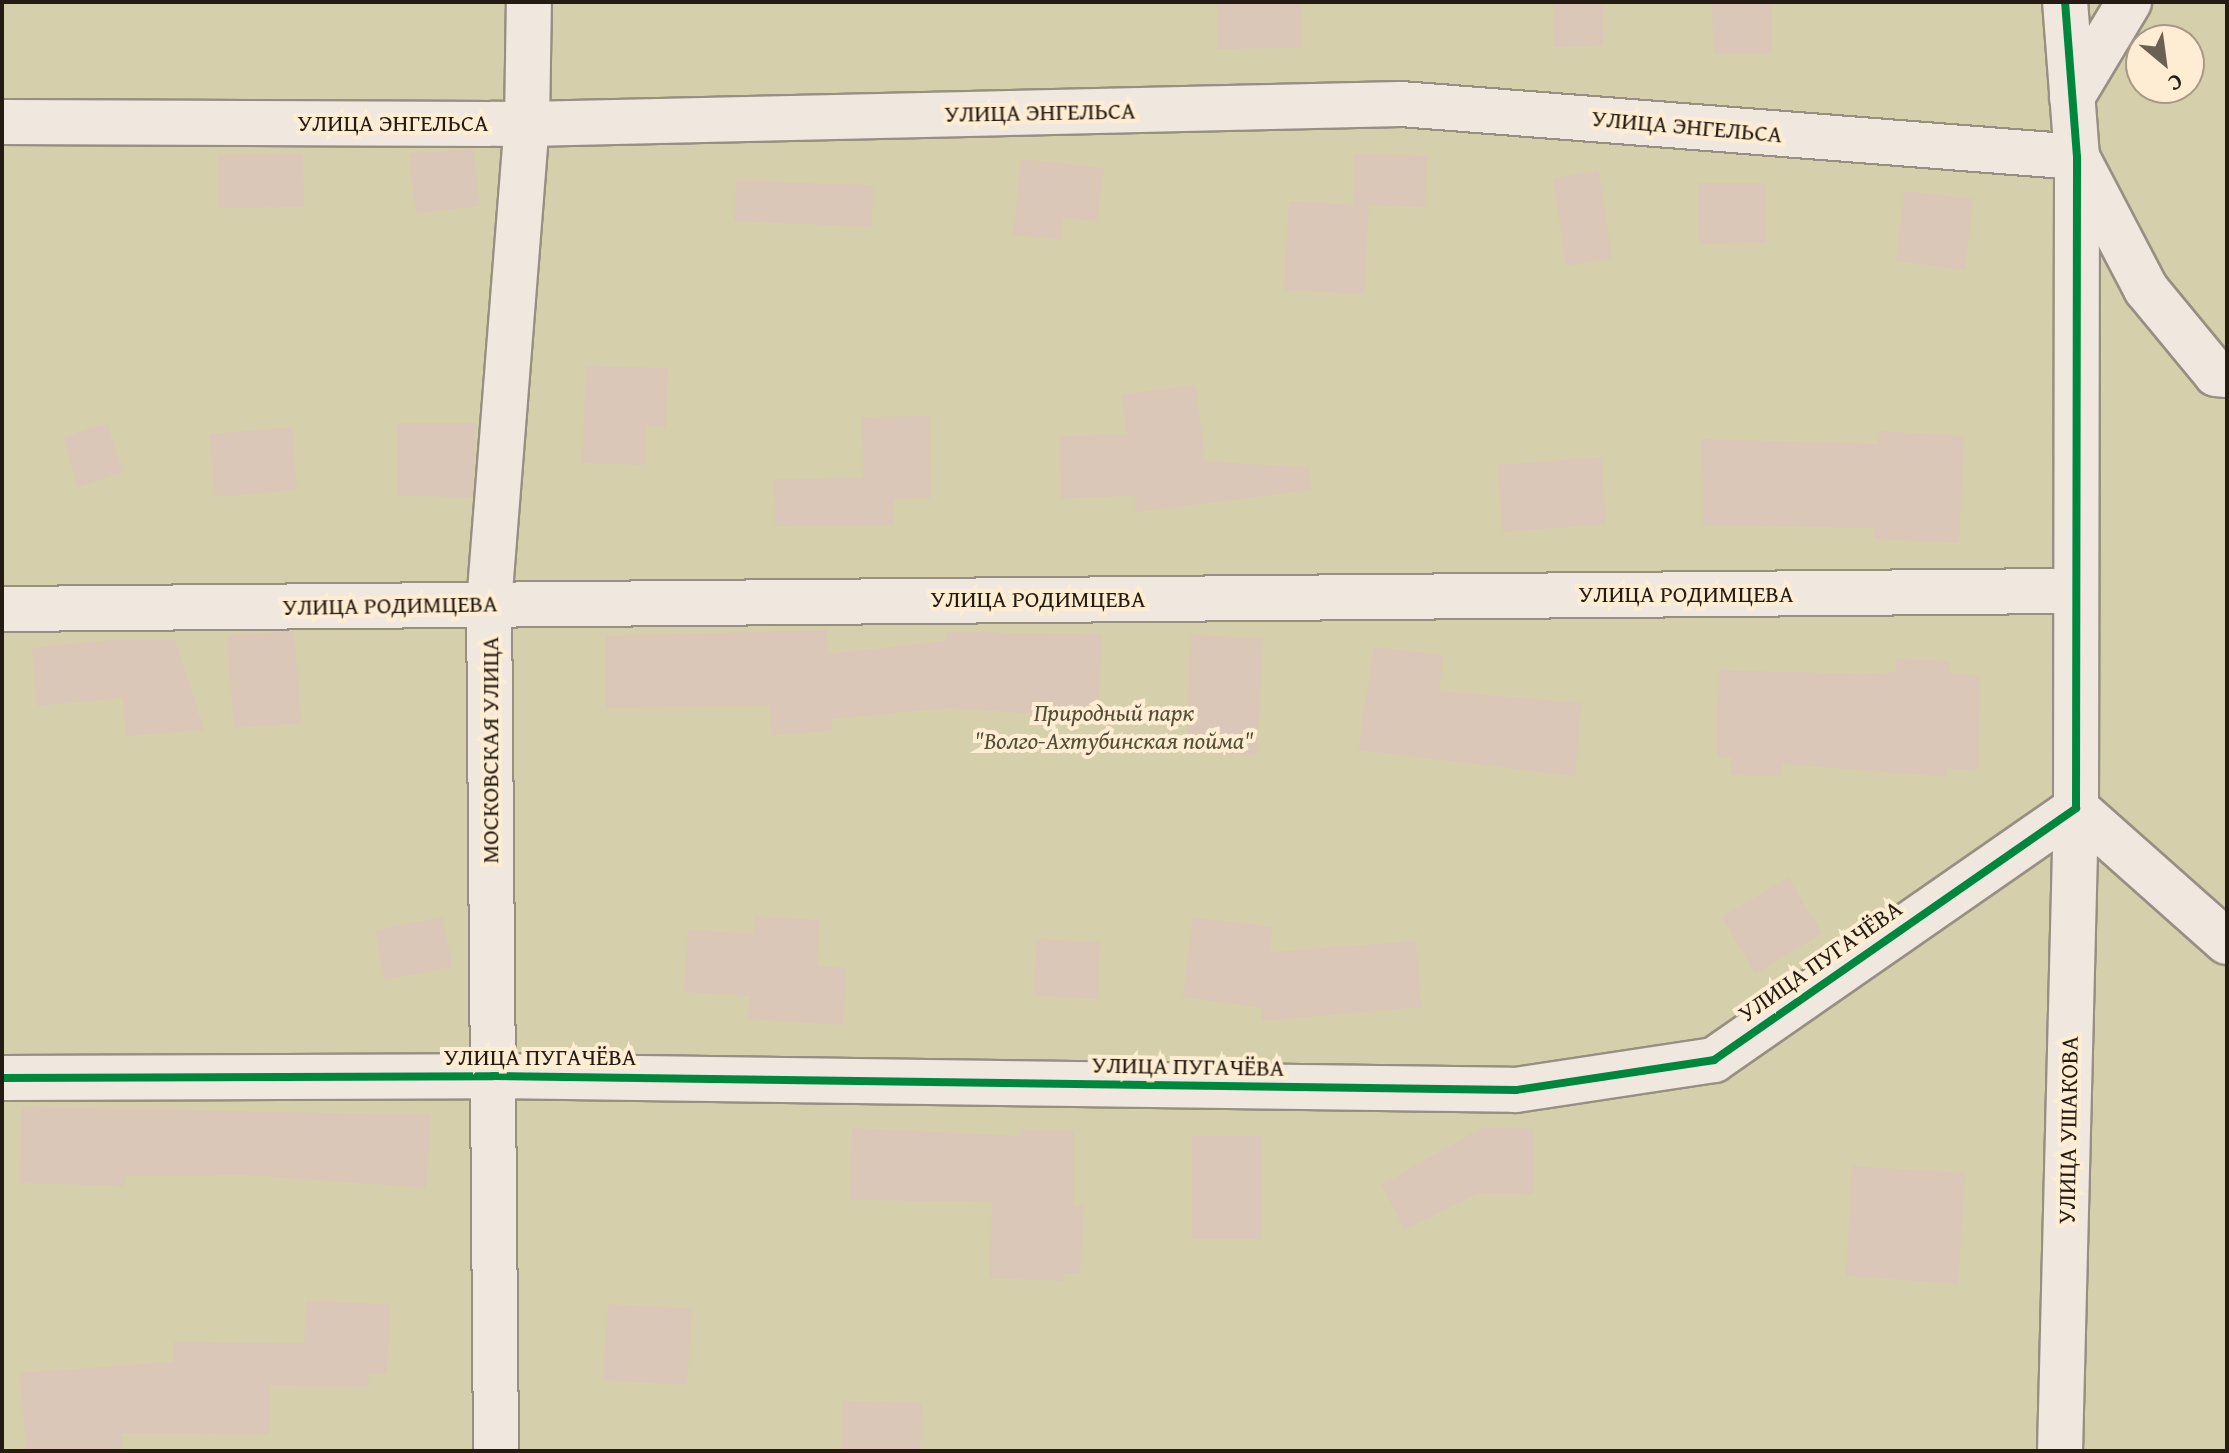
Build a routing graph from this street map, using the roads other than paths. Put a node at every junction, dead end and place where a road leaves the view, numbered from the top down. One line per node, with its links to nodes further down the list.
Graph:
1 (529, 2): 6 (street, МОСКОВСКАЯ УЛИЦА)
2 (2065, 2): 4 (street)
3 (2129, 2): 4 (street)
4 (2072, 97): 7 (street)
5 (2, 122): 6 (street, УЛИЦА ЭНГЕЛЬСА)
6 (527, 124): 7 (street, УЛИЦА ЭНГЕЛЬСА); 10 (street, МОСКОВСКАЯ УЛИЦА)
7 (2077, 157): 8 (street); 9 (street)
8 (2227, 375)
9 (2074, 591): 10 (street, УЛИЦА РОДИМЦЕВА); 12 (street)
10 (489, 604): 11 (street, УЛИЦА РОДИМЦЕВА); 14 (street, МОСКОВСКАЯ УЛИЦА)
11 (2, 609)
12 (2076, 808): 13 (street); 14 (street, УЛИЦА ПУГАЧЁВА); 17 (street, УЛИЦА УШАКОВА)
13 (2227, 942)
14 (493, 1076): 15 (street, УЛИЦА ПУГАЧЁВА); 16 (street, МОСКОВСКАЯ УЛИЦА)
15 (2, 1078)
16 (496, 1451)
17 (2060, 1451)

